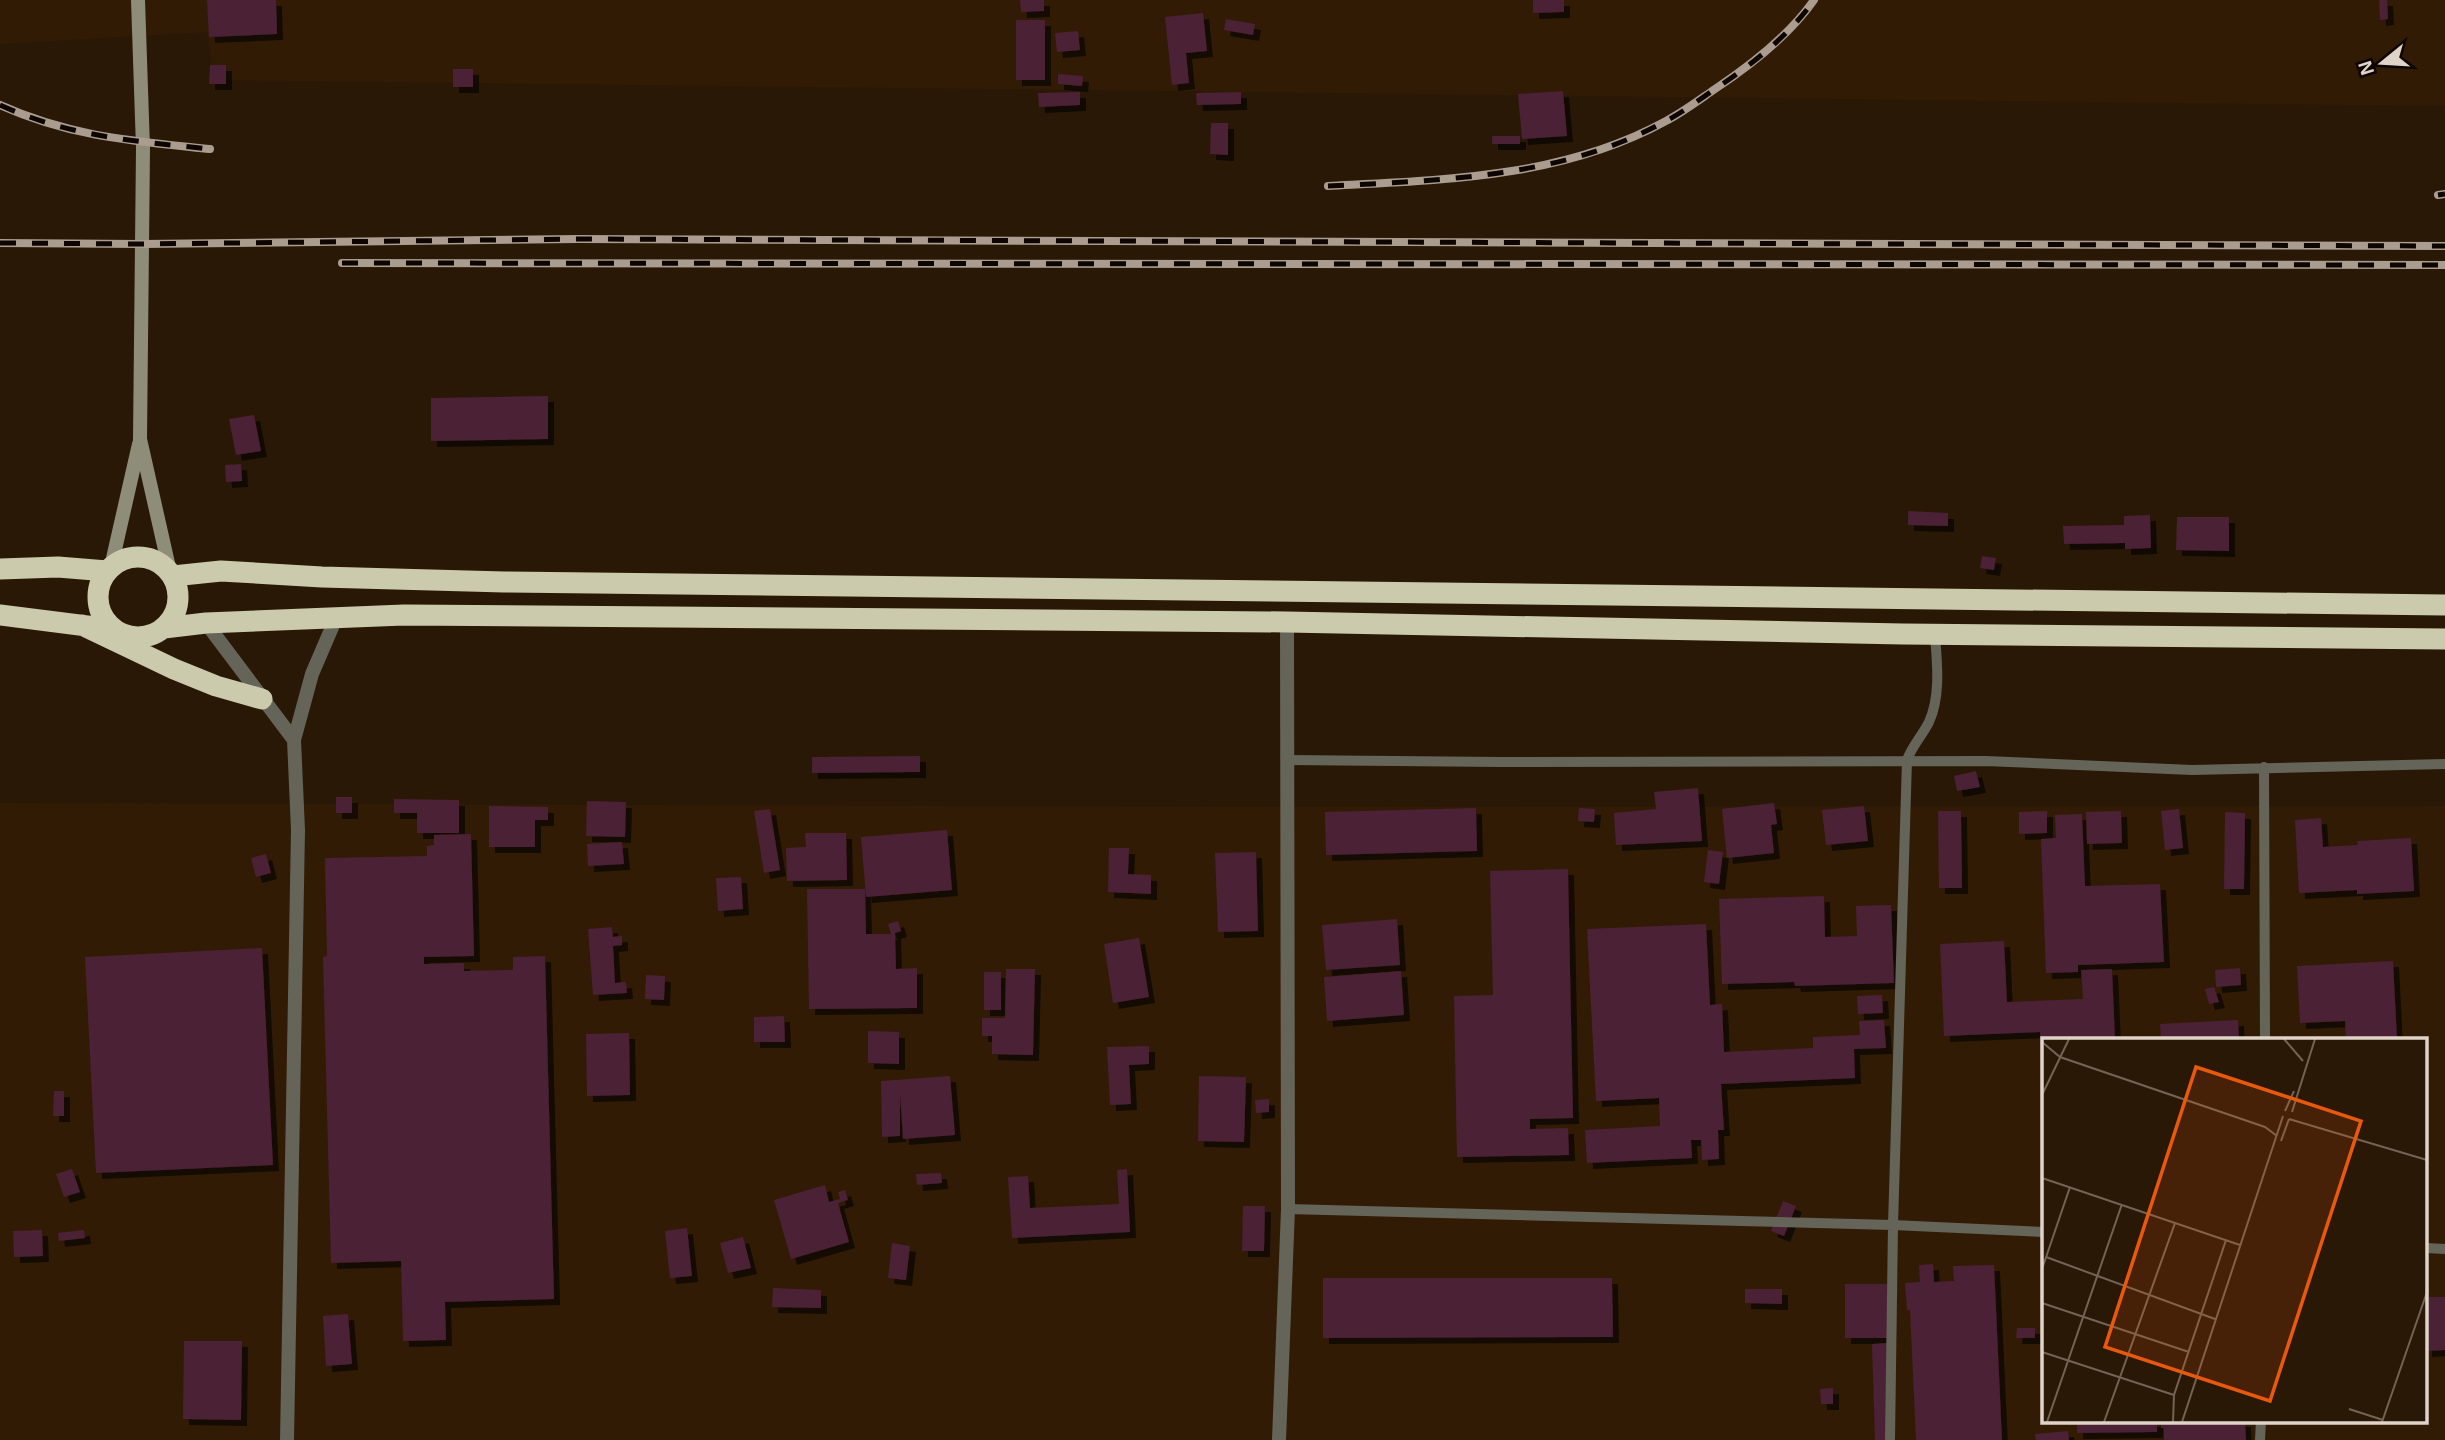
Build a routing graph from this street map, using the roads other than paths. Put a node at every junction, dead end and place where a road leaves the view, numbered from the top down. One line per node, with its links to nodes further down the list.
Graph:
1 (138, 0): 2 (street)
2 (141, 439): 4 (street); 5 (street)
3 (0, 569): 4 (highway)
4 (109, 569): 5 (highway); 13 (highway)
5 (171, 574): 6 (highway); 12 (highway)
6 (2445, 605)
7 (0, 615): 11 (highway)
8 (336, 618): 9 (highway); 10 (highway); 17 (street)
9 (1287, 622): 14 (highway); 18 (street)
10 (206, 623): 12 (highway); 16 (street)
11 (82, 625): 13 (highway); 16 (highway)
12 (164, 628): 13 (highway)
13 (116, 630)
14 (1935, 635): 15 (highway); 19 (lane)
15 (2445, 639)
16 (262, 699): 17 (street)
17 (295, 740): 27 (street)
18 (1287, 760): 19 (lane); 23 (street)
19 (1906, 760): 21 (lane); 24 (lane)
20 (2445, 764): 21 (lane)
21 (2264, 767): 22 (lane)
22 (2265, 1038)
23 (1288, 1209): 24 (lane); 28 (street)
24 (1893, 1225): 25 (lane); 29 (lane)
25 (2042, 1232)
26 (2261, 1422): 30 (lane)
27 (287, 1440)
28 (1279, 1440)
29 (1890, 1440)
30 (2260, 1440)

